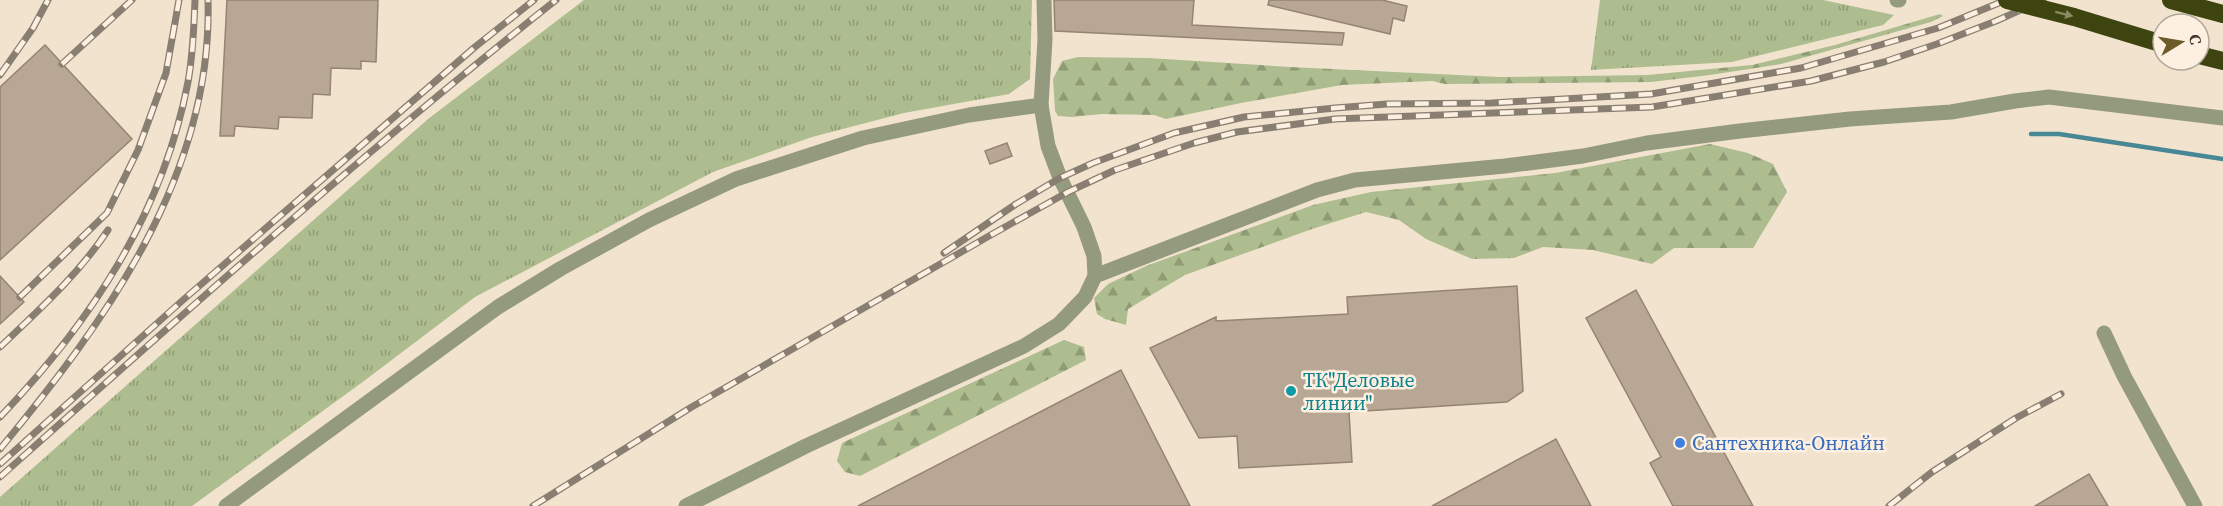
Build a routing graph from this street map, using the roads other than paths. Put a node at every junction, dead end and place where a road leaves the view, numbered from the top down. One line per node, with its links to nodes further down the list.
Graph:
1 (1044, 0): 6 (street)
2 (2007, 0): 5 (highway, one-way to 5, bridge)
3 (2171, 0): 4 (highway)
4 (2223, 14)
5 (2151, 40)
6 (1041, 105): 8 (street); 10 (street)
7 (2223, 118): 8 (street)
8 (1095, 276): 11 (street)
9 (2103, 333): 12 (street)
10 (226, 506)
11 (686, 506)
12 (2195, 506)

